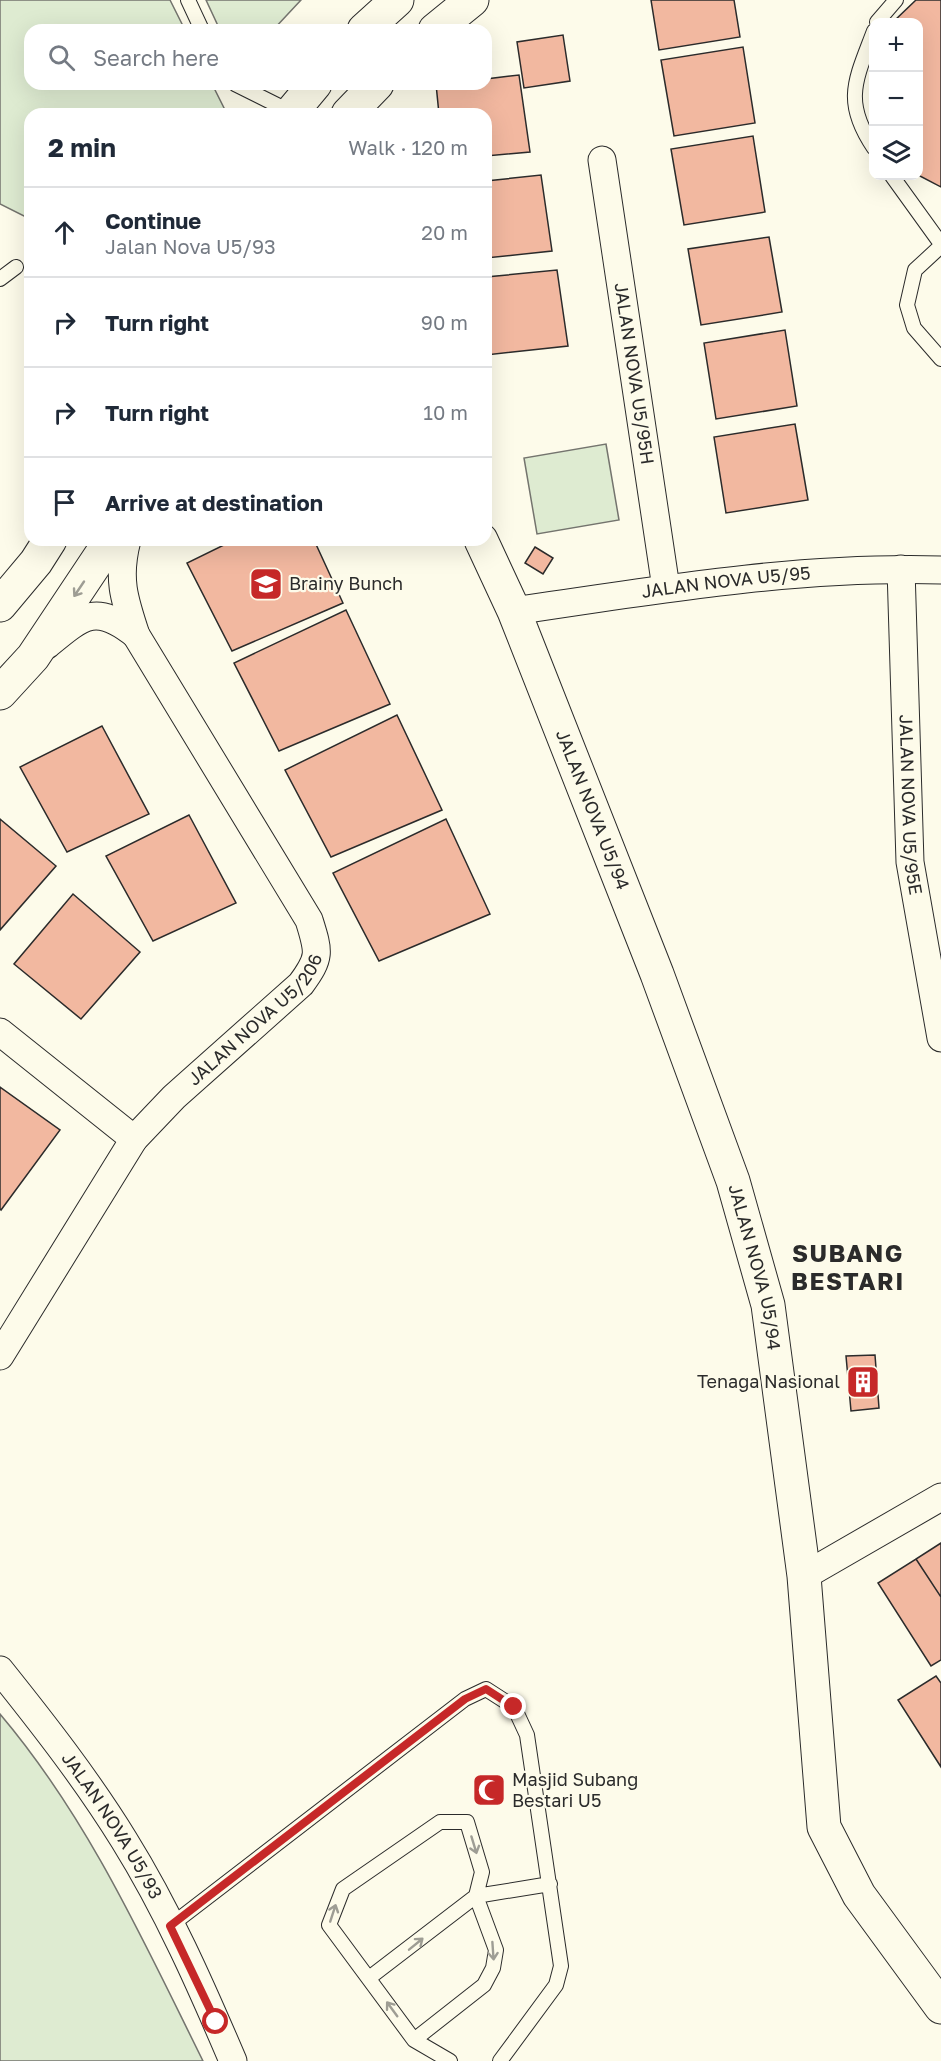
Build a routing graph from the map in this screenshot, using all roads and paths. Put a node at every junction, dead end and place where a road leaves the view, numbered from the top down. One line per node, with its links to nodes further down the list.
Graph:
1 (188, 0): 6 (lane)
2 (397, 0): 7 (street)
3 (472, 0): 8 (street)
4 (896, 0): 5 (lane)
5 (880, 18)
6 (199, 24)
7 (371, 24)
8 (442, 24)
9 (869, 43): 16 (lane)
10 (246, 90): 13 (lane)
11 (310, 90): 14 (street)
12 (371, 90): 15 (street)
13 (281, 108)
14 (294, 108)
15 (354, 108)
16 (869, 140)
17 (602, 160): 29 (street, JALAN NOVA U5/95H)
18 (895, 180): 19 (lane)
19 (941, 245): 22 (lane)
20 (16, 267): 21 (lane)
21 (0, 279)
22 (941, 359)
23 (46, 546): 30 (street)
24 (107, 546): 33 (street, one-way to 33)
25 (126, 546): 32 (street, JALAN NOVA U5/206)
26 (484, 546): 31 (street, JALAN NOVA U5/94)
27 (901, 569): 28 (street, JALAN NOVA U5/95); 29 (street, JALAN NOVA U5/95); 36 (street, JALAN NOVA U5/95E)
28 (941, 570)
29 (666, 588): 31 (street, JALAN NOVA U5/95)
30 (0, 605)
31 (514, 611): 40 (street, JALAN NOVA U5/94)
32 (136, 635): 33 (street, JALAN NOVA U5/206); 37 (street, JALAN NOVA U5/206)
33 (33, 657): 34 (street)
34 (0, 693)
35 (0, 1032): 37 (street)
36 (941, 1038)
37 (134, 1139): 38 (street, JALAN NOVA U5/206)
38 (1, 1355)
39 (941, 1497): 40 (street)
40 (804, 1576): 46 (street, JALAN NOVA U5/94)
41 (0, 1670): 44 (street, JALAN NOVA U5/93)
42 (550, 1884): 43 (lane); 44 (lane); 50 (lane)
43 (476, 1896): 45 (lane, one-way to 43); 45 (lane, one-way to 43); 47 (lane, one-way to 47)
44 (170, 1926): 48 (street, JALAN NOVA U5/93)
45 (369, 1978): 47 (lane, one-way to 45)
46 (941, 2007)
47 (414, 2040): 49 (lane)
48 (232, 2061)
49 (450, 2061)
50 (500, 2061)

